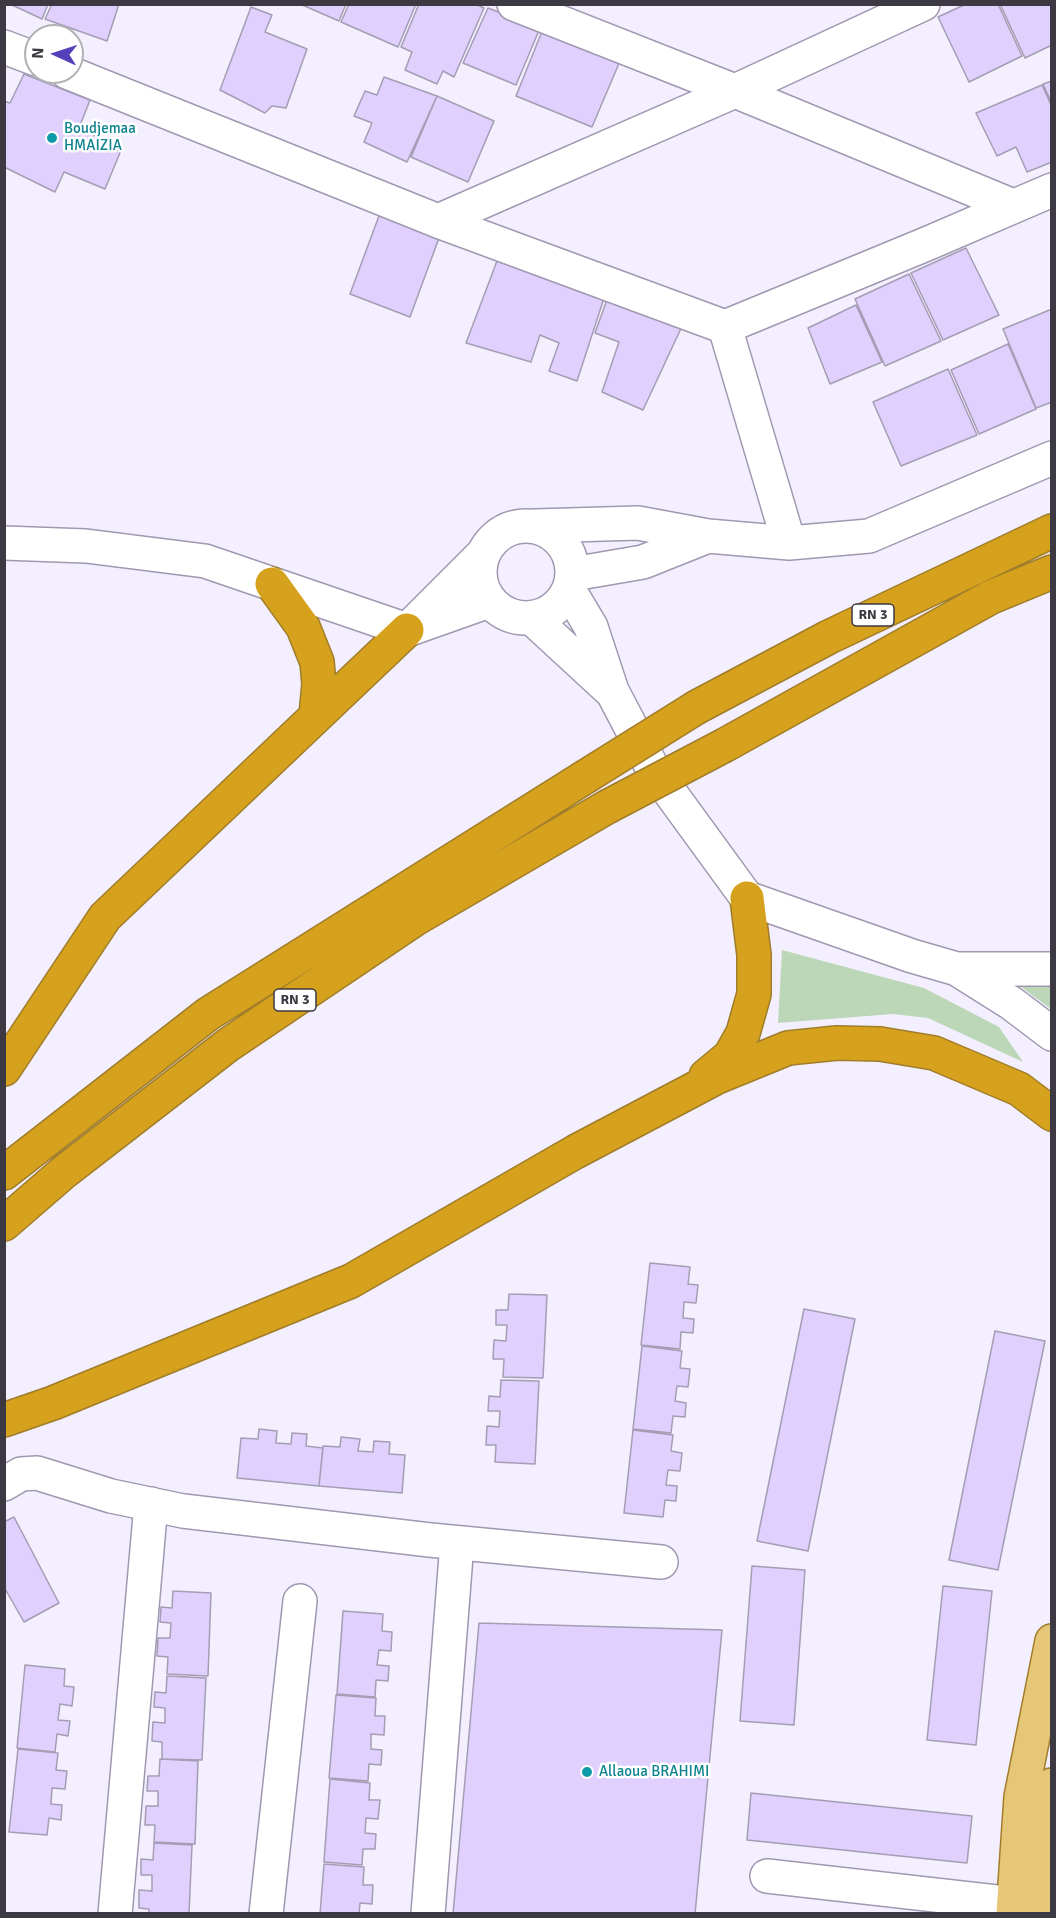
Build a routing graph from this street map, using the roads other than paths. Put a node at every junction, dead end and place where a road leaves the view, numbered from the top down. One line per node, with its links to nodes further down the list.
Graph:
1 (514, 4): 6 (street)
2 (923, 4): 6 (street)
3 (4, 47): 4 (street)
4 (24, 54)
5 (84, 78): 9 (street)
6 (735, 91): 8 (street); 9 (street)
7 (1052, 190): 8 (street)
8 (1014, 206): 10 (street)
9 (438, 221): 10 (street)
10 (725, 327): 16 (street)
11 (1052, 458): 16 (street)
12 (536, 526): 14 (street); 17 (street); 19 (street)
13 (1052, 531): 33 (highway, RN 3, bridge)
14 (708, 536): 16 (street); 19 (street)
15 (4, 543): 20 (street)
16 (789, 543)
17 (482, 555): 21 (street); 23 (street)
18 (1052, 572): 34 (highway, RN 3, bridge)
19 (571, 582): 22 (street); 24 (street)
20 (272, 584): 23 (street); 25 (highway)
21 (489, 601): 22 (street); 23 (street)
22 (533, 619): 24 (street)
23 (407, 630): 25 (highway)
24 (612, 692): 26 (street)
25 (316, 716): 30 (highway)
26 (747, 898): 27 (street); 31 (highway)
27 (957, 969): 28 (street); 29 (street)
28 (1052, 969)
29 (1052, 1034)
30 (4, 1069)
31 (663, 1106): 32 (highway); 35 (highway)
32 (1052, 1114)
33 (4, 1173)
34 (4, 1224)
35 (4, 1420)
36 (4, 1484): 37 (street)
37 (151, 1504): 38 (street); 48 (street)
38 (457, 1543): 39 (street); 50 (street)
39 (662, 1562)
40 (300, 1601): 49 (street)
41 (1052, 1641): 44 (main road)
42 (1052, 1773): 44 (street)
43 (1052, 1785): 47 (main road)
44 (1022, 1797): 47 (main road)
45 (767, 1876): 46 (street)
46 (878, 1901): 47 (street)
47 (1023, 1910)
48 (115, 1914)
49 (266, 1914)
50 (428, 1914)

